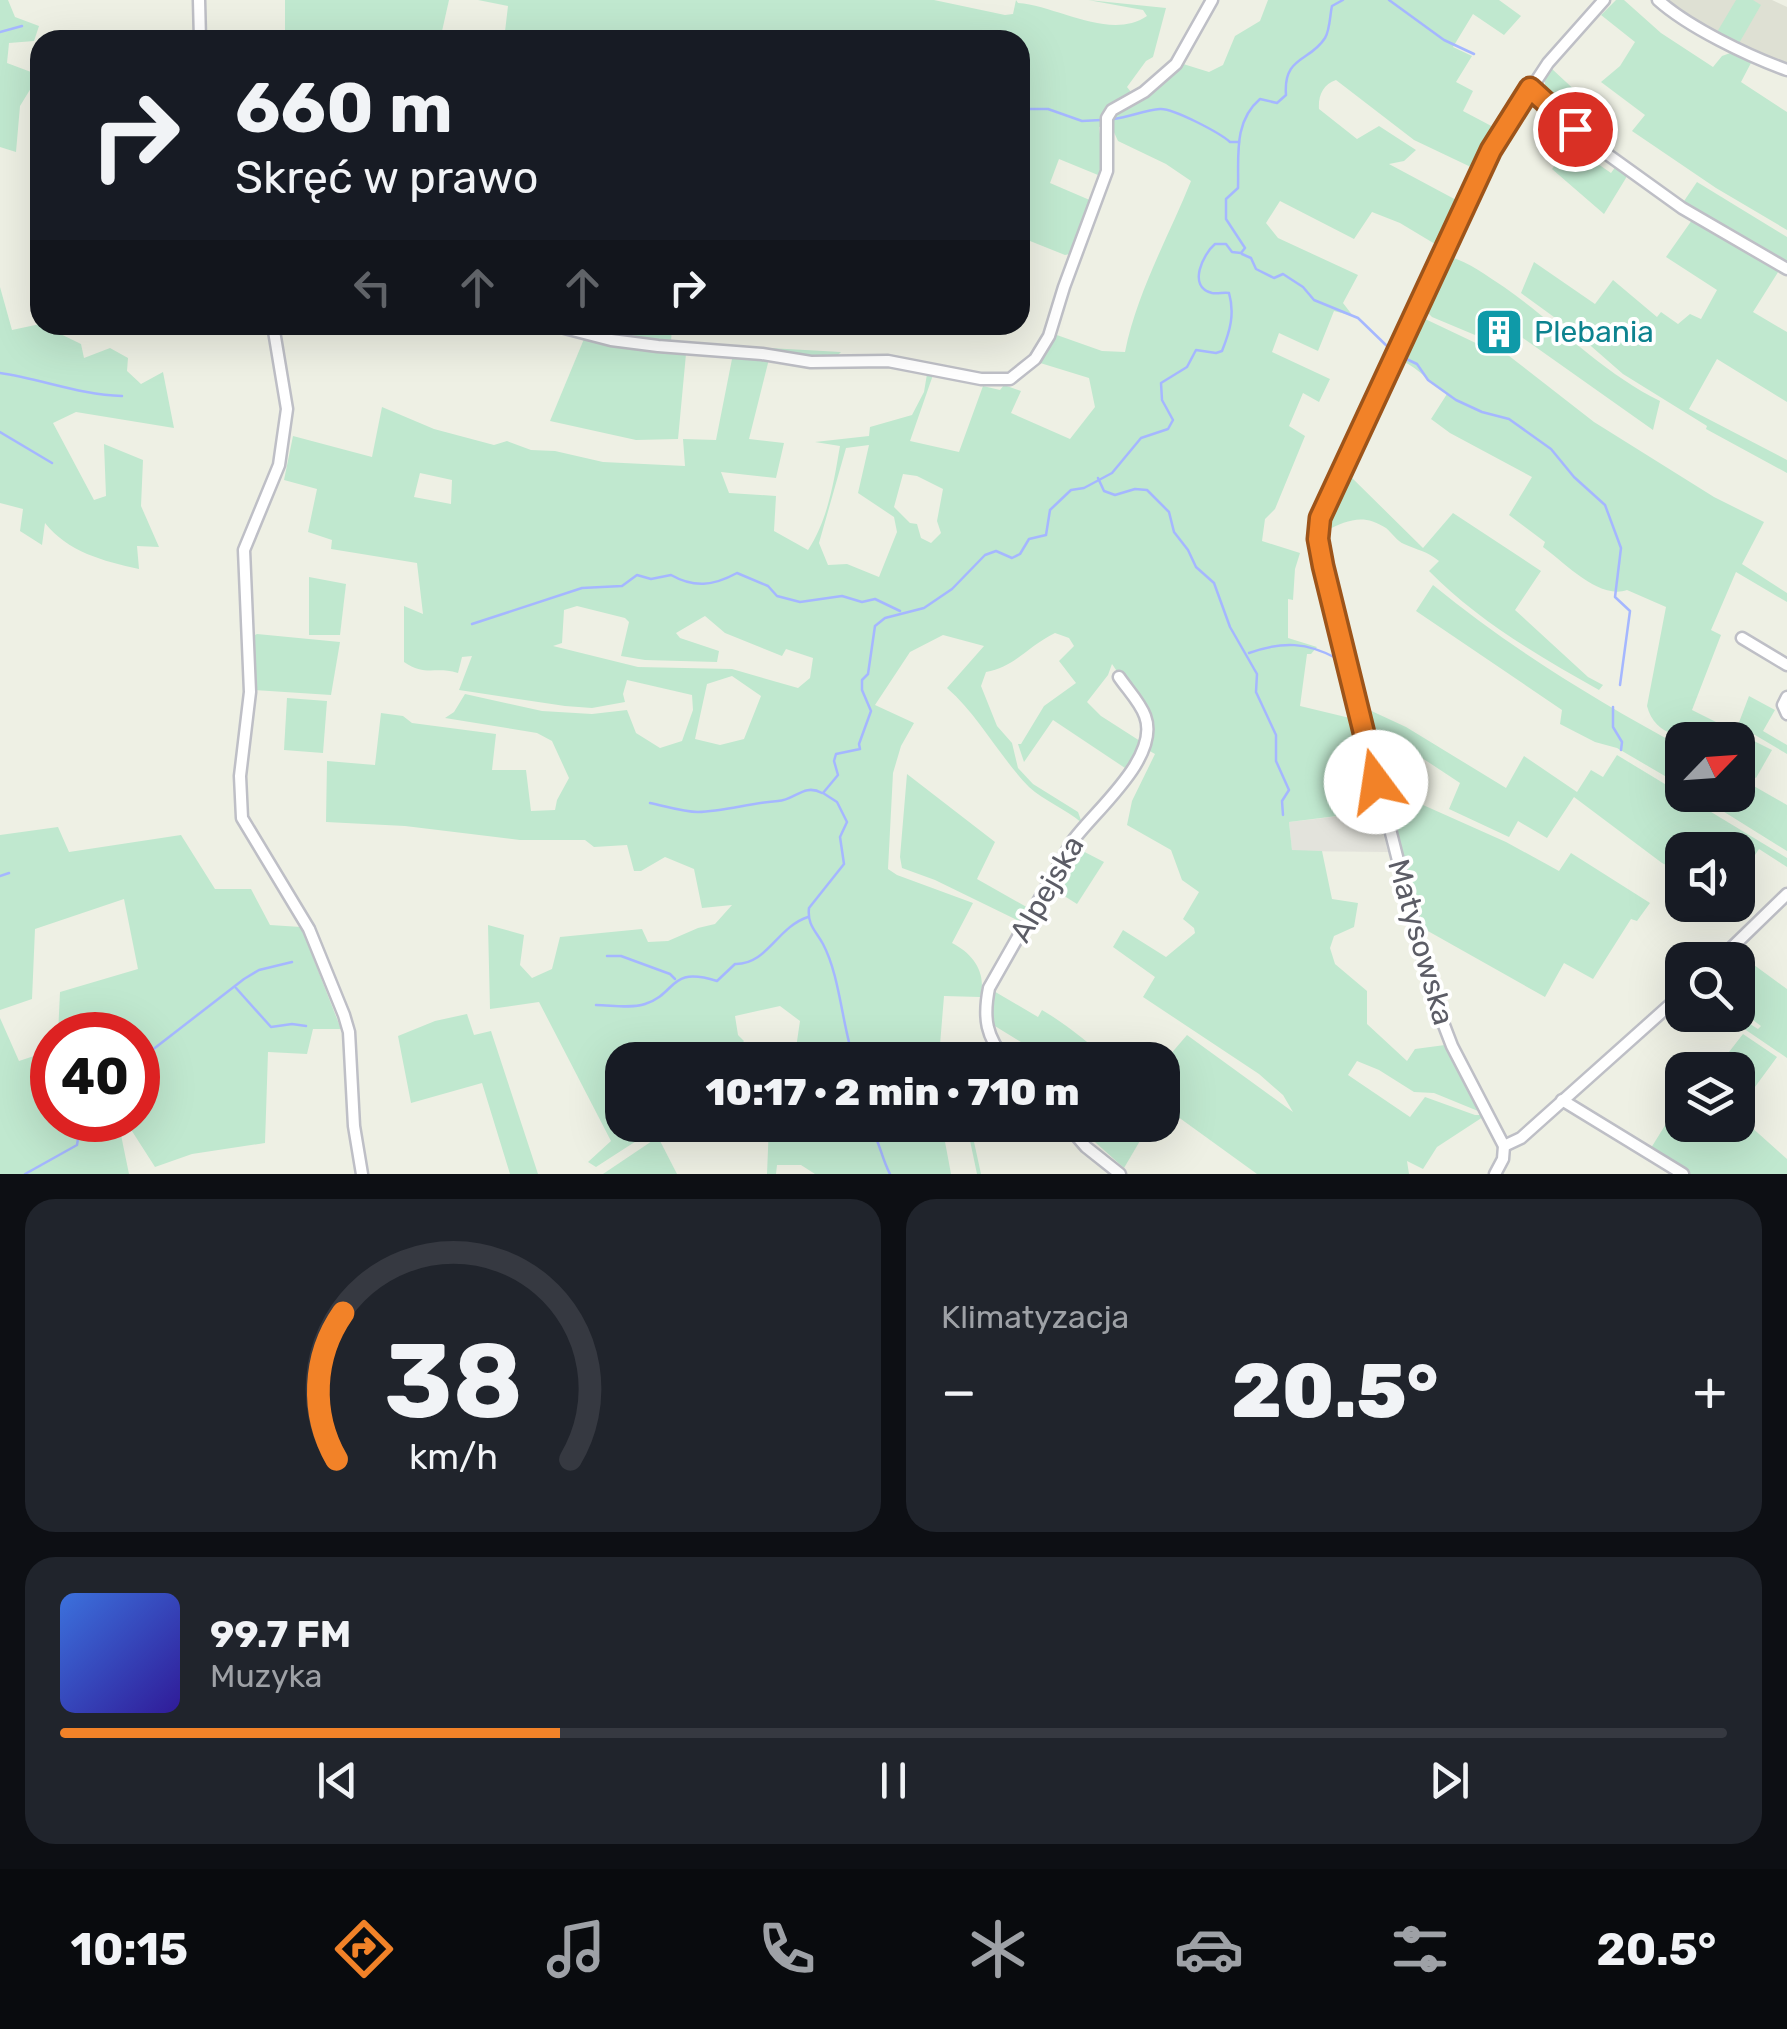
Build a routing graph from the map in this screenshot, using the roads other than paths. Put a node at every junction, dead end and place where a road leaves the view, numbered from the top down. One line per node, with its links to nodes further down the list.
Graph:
1 (199, 0): 5 (street)
2 (1212, 0): 10 (street)
3 (1604, 0): 7 (street, Matysowska)
4 (1658, 0): 6 (street)
5 (200, 30)
6 (1787, 70)
7 (1530, 88): 8 (street); 22 (street, Matysowska)
8 (1787, 269)
9 (275, 335): 23 (street)
10 (592, 335)
11 (1742, 638): 12 (street)
12 (1787, 665)
13 (1118, 677): 19 (street, Alpejska)
14 (1787, 697): 15 (street)
15 (1787, 714)
16 (1787, 894): 17 (street)
17 (1738, 942)
18 (1665, 1009): 20 (street)
19 (994, 1042)
20 (1562, 1100): 22 (street); 26 (street)
21 (1082, 1142): 24 (street)
22 (1504, 1146): 25 (street)
23 (362, 1174)
24 (1120, 1174)
25 (1495, 1174)
26 (1683, 1174)

